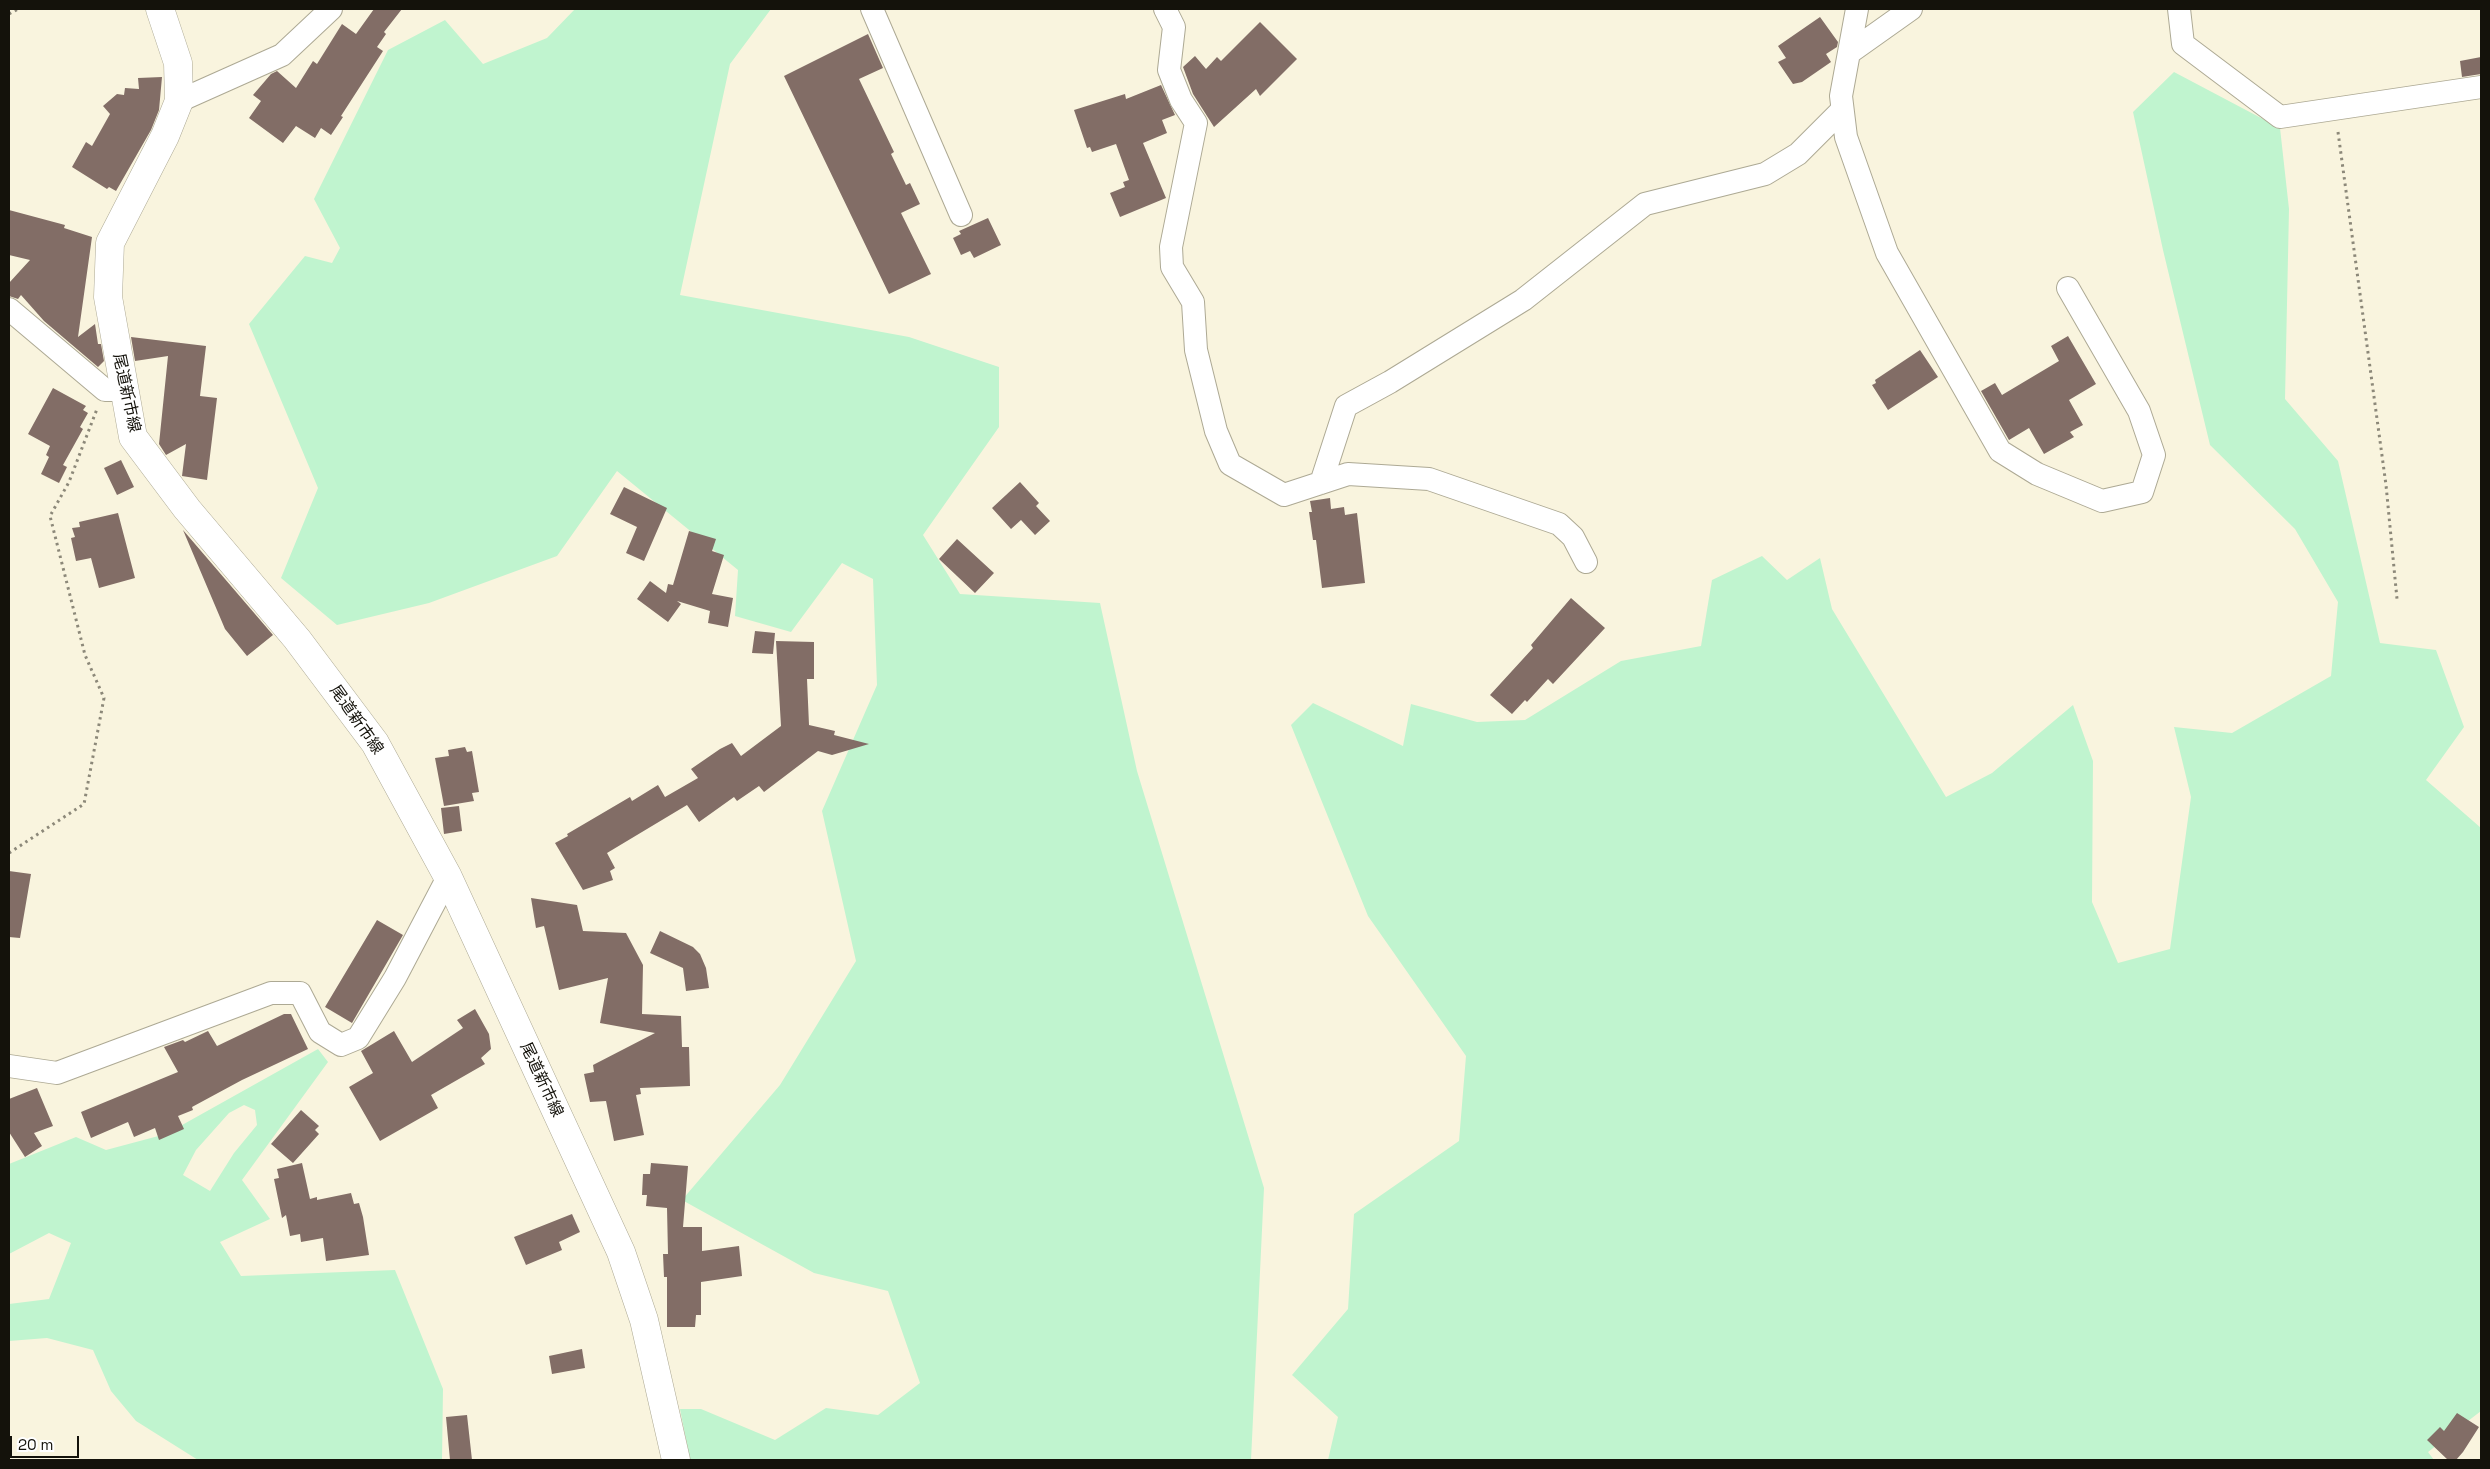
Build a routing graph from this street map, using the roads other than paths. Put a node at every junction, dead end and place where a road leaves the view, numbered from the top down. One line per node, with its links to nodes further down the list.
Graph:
1 (160, 9): 10 (main road, 尾道新市線)
2 (331, 9): 10 (street)
3 (872, 9): 12 (street)
4 (1165, 9): 16 (street)
5 (1857, 9): 8 (street)
6 (1911, 9): 8 (street)
7 (2179, 9): 9 (street)
8 (1849, 53): 11 (street)
9 (2481, 87)
10 (179, 102): 15 (main road, 尾道新市線)
11 (1842, 110): 13 (street); 16 (street)
12 (961, 215)
13 (2068, 288)
14 (9, 309): 15 (street)
15 (114, 390): 18 (main road, 尾道新市線)
16 (1321, 483): 17 (street)
17 (1586, 562)
18 (448, 876): 19 (street); 20 (main road, 尾道新市線)
19 (9, 1066)
20 (676, 1460)

